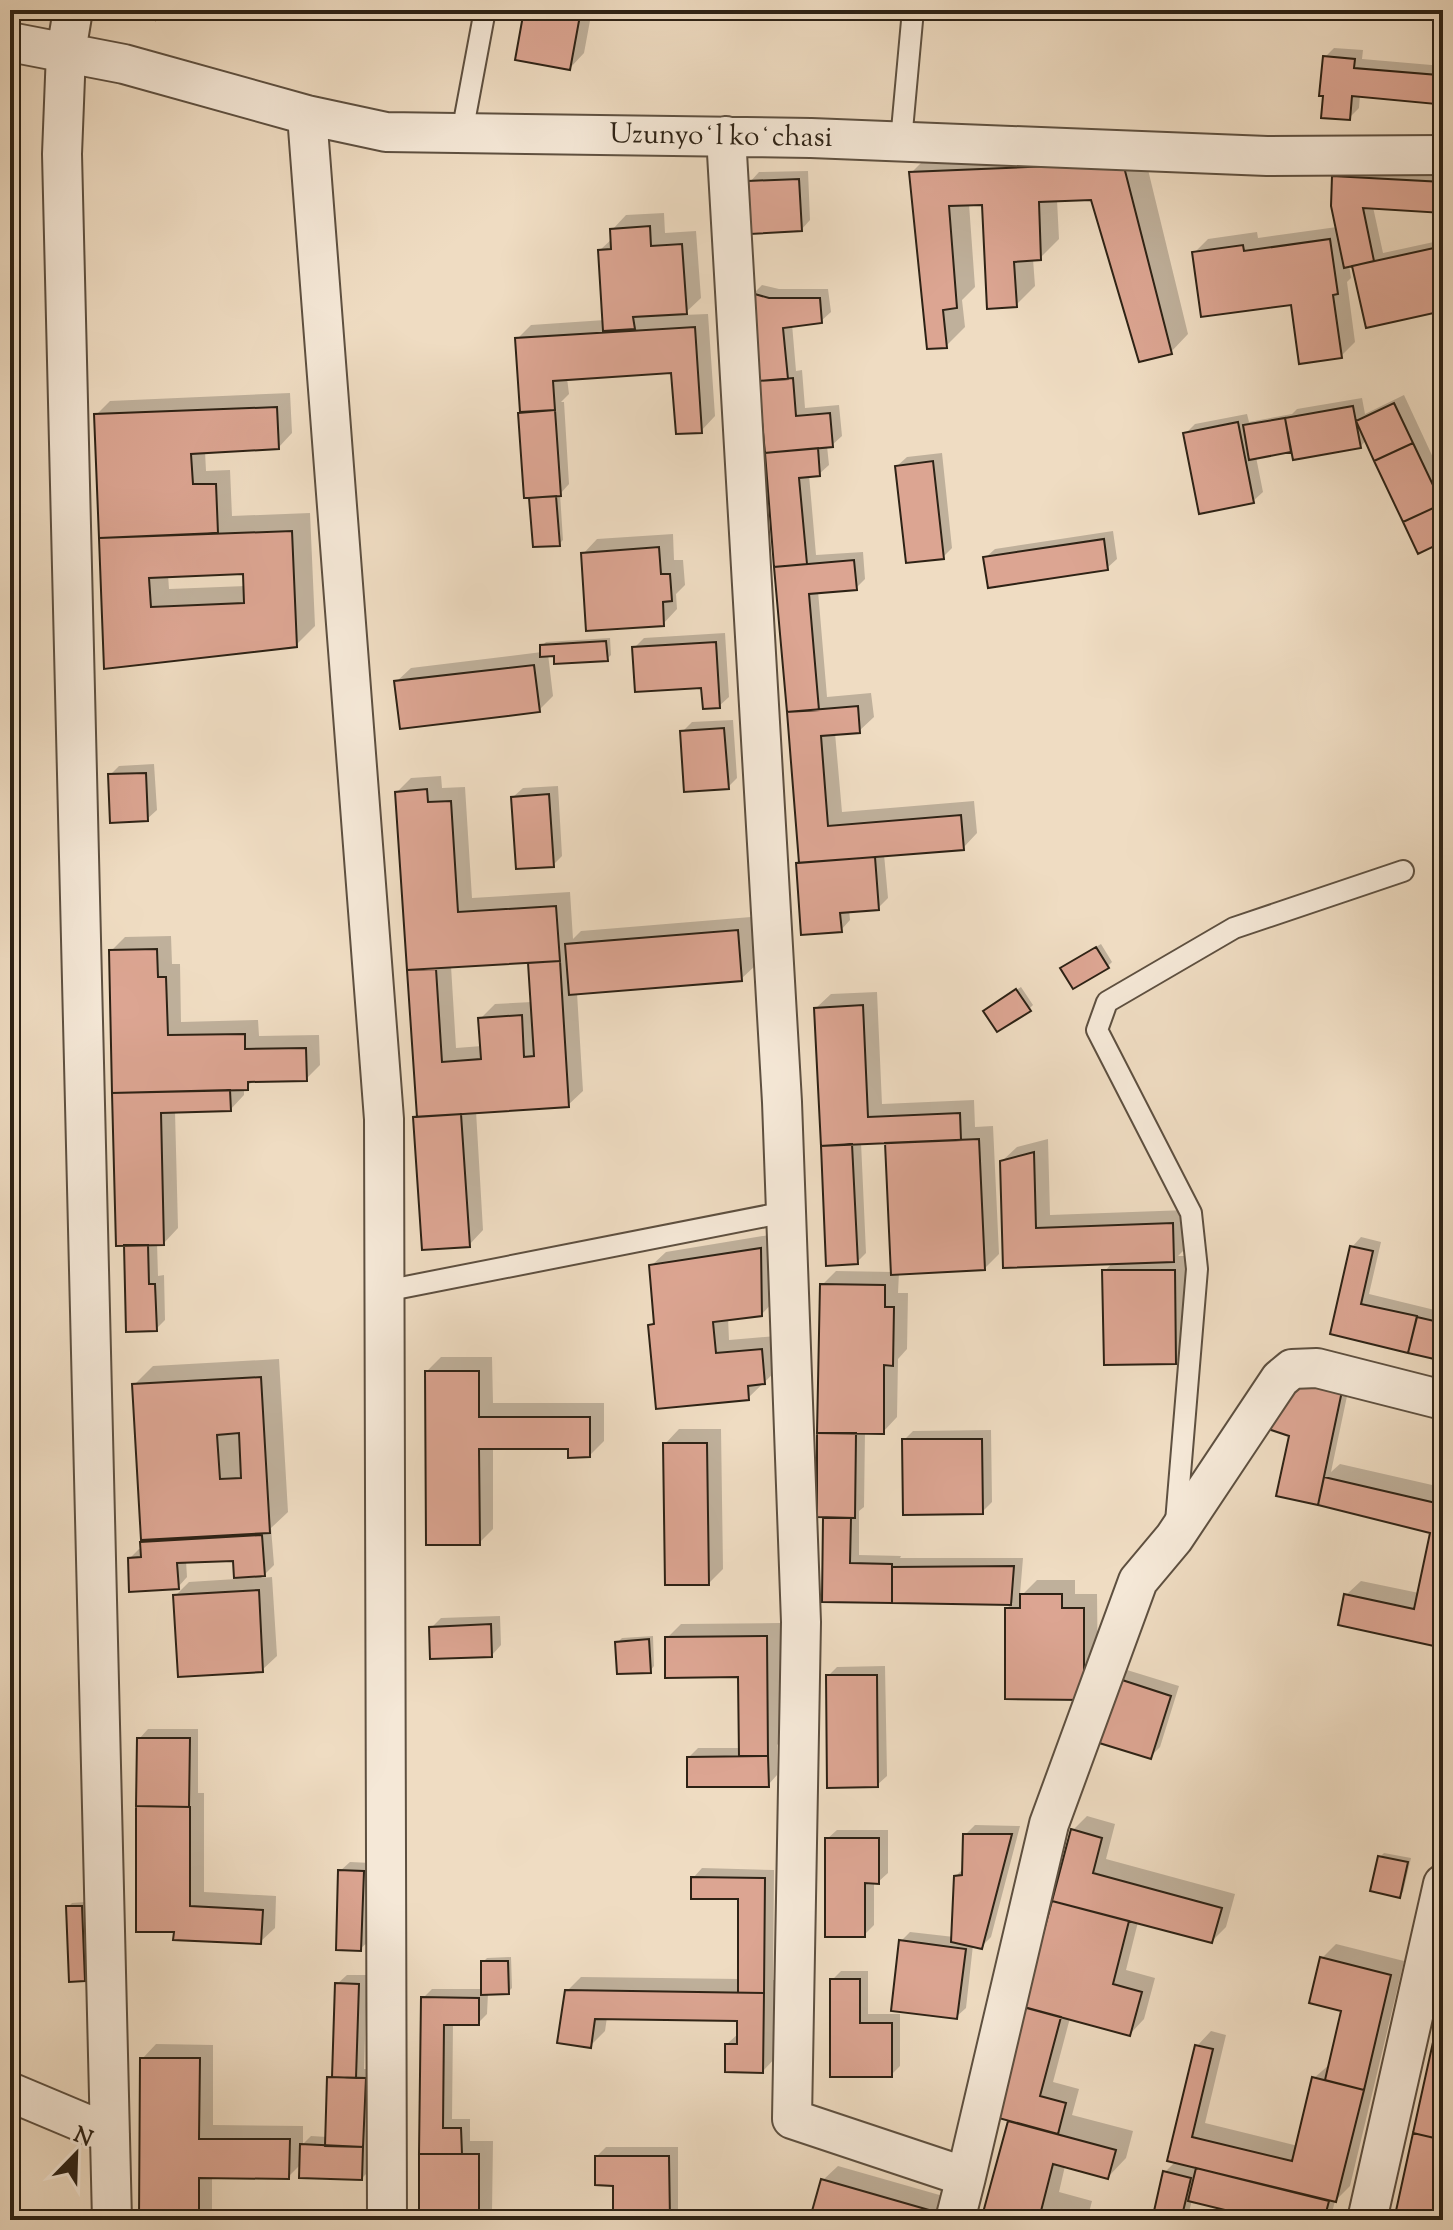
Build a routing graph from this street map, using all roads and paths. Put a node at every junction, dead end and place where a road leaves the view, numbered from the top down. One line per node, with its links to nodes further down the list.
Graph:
1 (73, 10): 5 (street)
2 (485, 10): 7 (lane)
3 (913, 10): 9 (lane)
4 (10, 42): 5 (street, Uzunyoʻl koʻchasi)
5 (66, 52): 6 (street, Uzunyoʻl koʻchasi); 18 (street)
6 (307, 115): 7 (street, Uzunyoʻl koʻchasi); 13 (street)
7 (462, 133): 8 (street, Uzunyoʻl koʻchasi)
8 (726, 136): 9 (street, Uzunyoʻl koʻchasi); 12 (street)
9 (901, 141): 10 (street, Uzunyoʻl koʻchasi)
10 (1443, 155)
11 (1403, 871): 15 (lane)
12 (786, 1212): 13 (lane); 19 (street)
13 (385, 1291): 21 (street)
14 (1443, 1400): 15 (street)
15 (1174, 1538): 19 (street)
16 (1443, 1884): 23 (street)
17 (10, 2092): 18 (street)
18 (110, 2134): 20 (street)
19 (966, 2177): 22 (street)
20 (112, 2220)
21 (387, 2220)
22 (955, 2220)
23 (1367, 2220)

